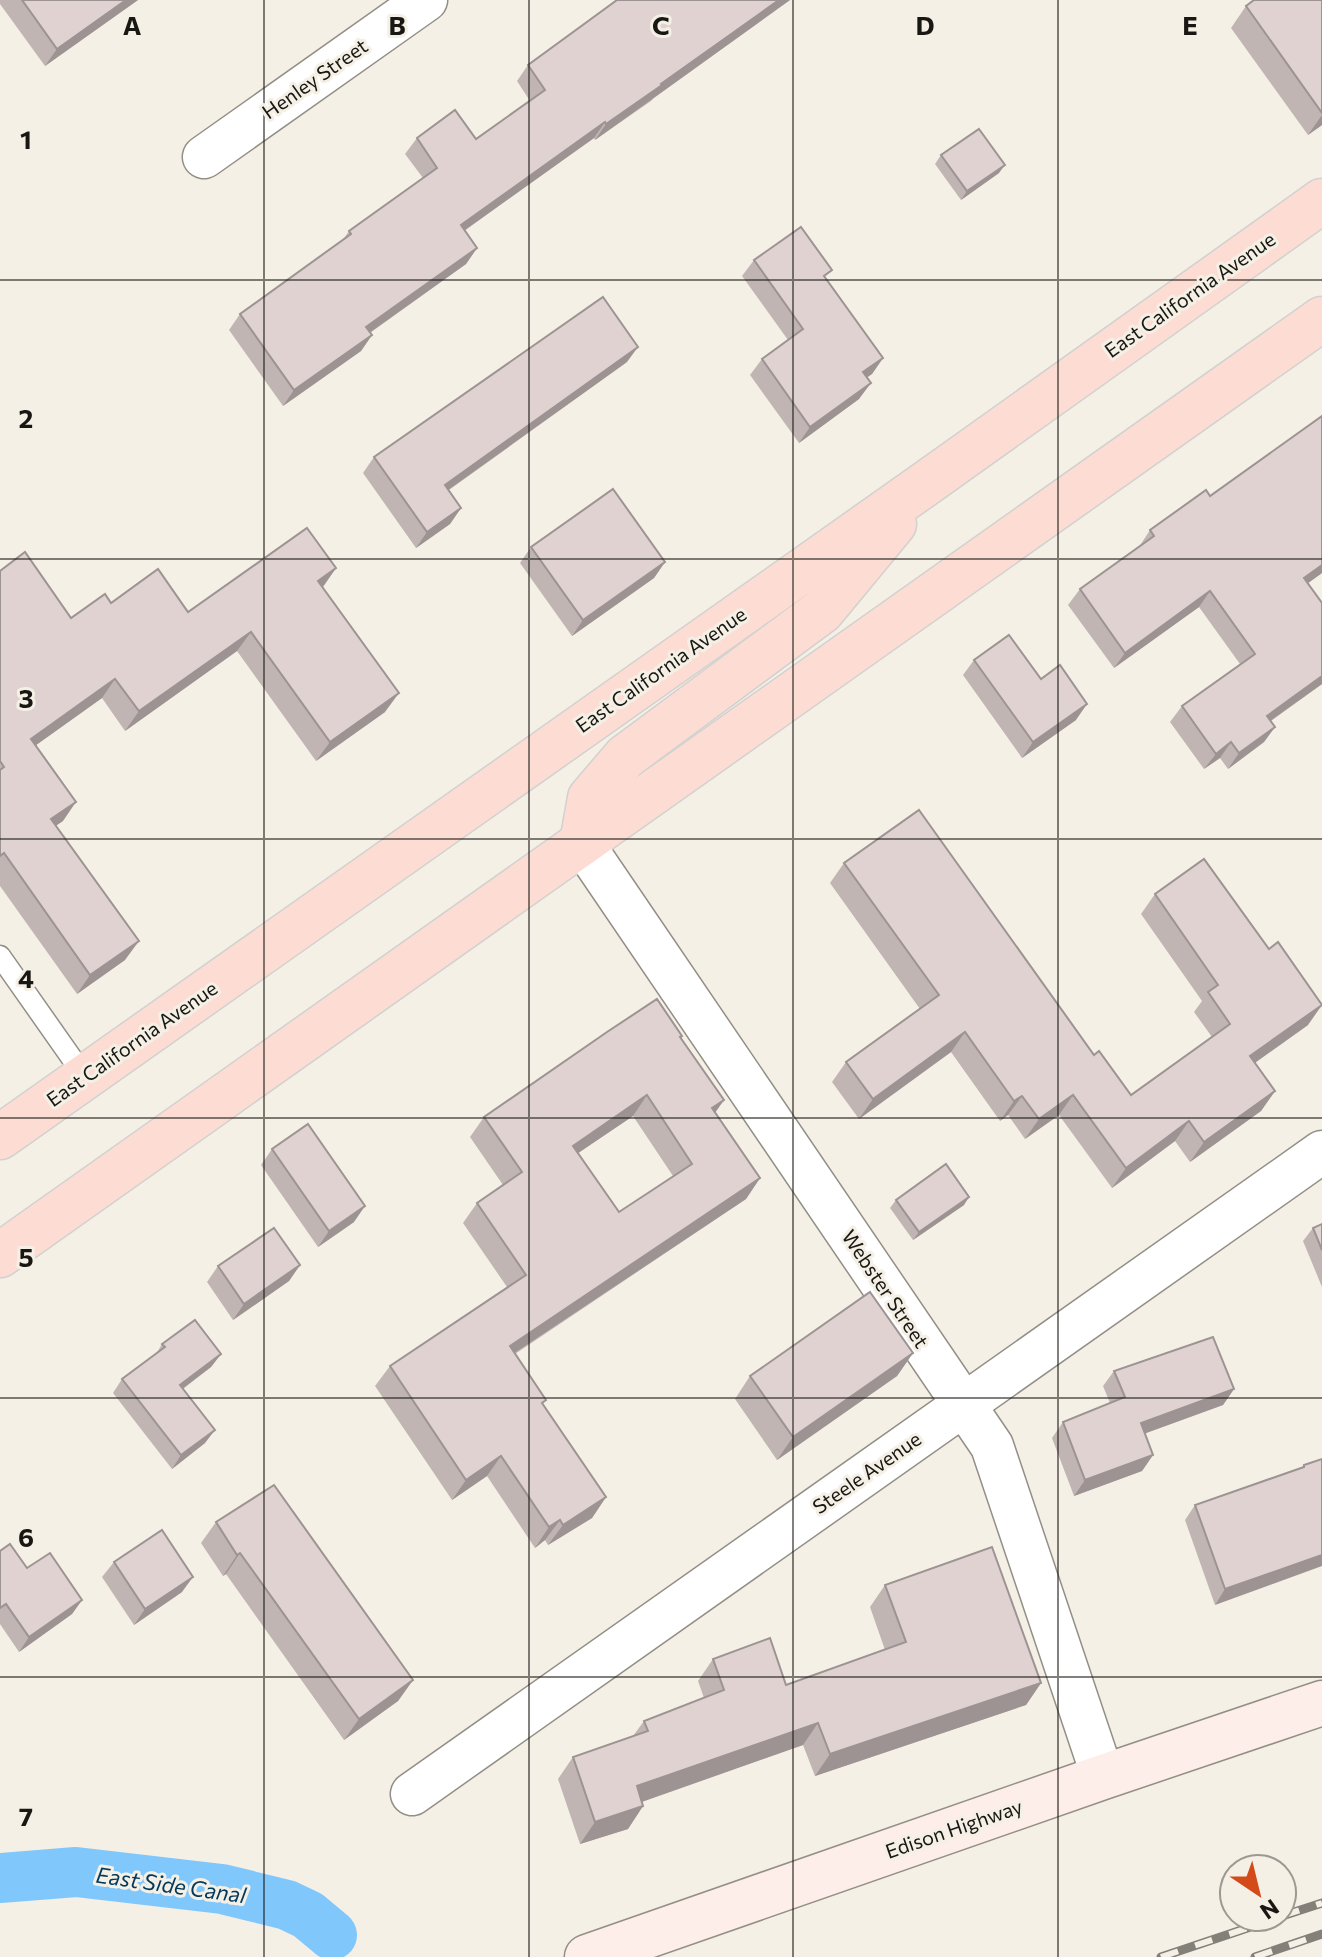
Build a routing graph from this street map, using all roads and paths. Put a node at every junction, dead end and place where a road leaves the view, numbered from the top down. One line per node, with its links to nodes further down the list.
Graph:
1 (426, 0): 2 (street, Henley Street)
2 (204, 157)
3 (1322, 201): 5 (main road, East California Avenue)
4 (1322, 319): 6 (main road)
5 (928, 482): 6 (main road); 8 (main road, East California Avenue)
6 (582, 843): 11 (main road); 12 (street, Webster Street)
7 (0, 956): 8 (lane)
8 (85, 1077): 9 (main road, East California Avenue)
9 (0, 1137)
10 (1322, 1152): 12 (street, Steele Avenue)
11 (0, 1255)
12 (963, 1405): 14 (street, Webster Street); 15 (street, Steele Avenue)
13 (1322, 1703): 14 (main road, Edison Highway)
14 (1103, 1777): 16 (main road, Edison Highway)
15 (412, 1794)
16 (587, 1957)

